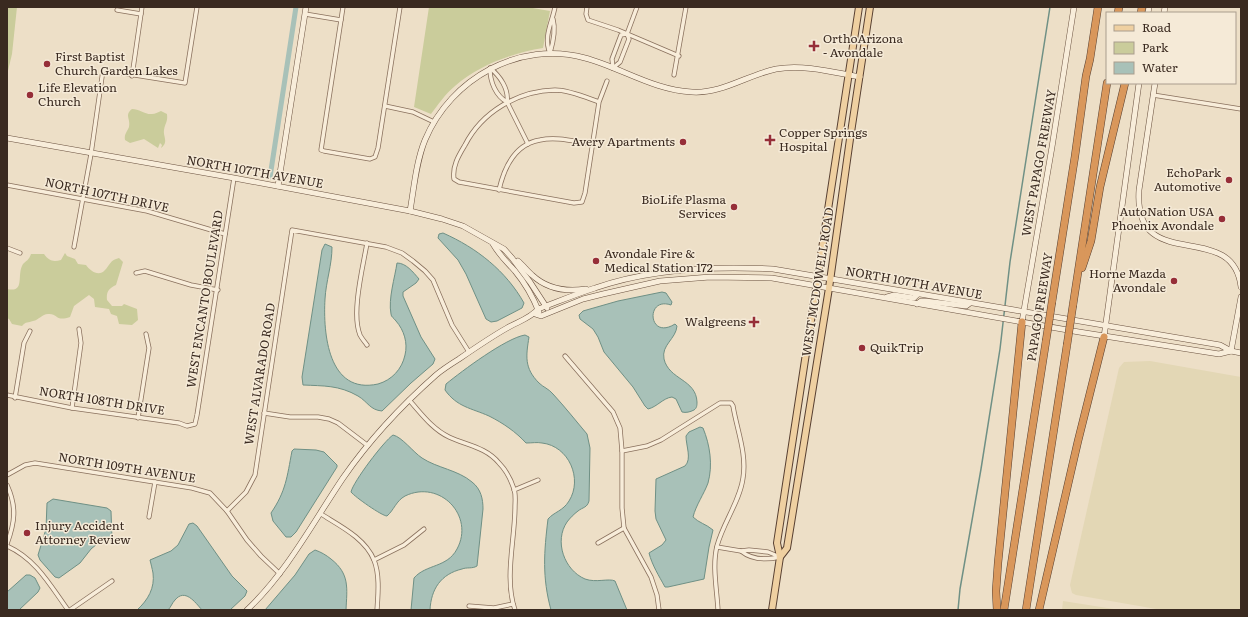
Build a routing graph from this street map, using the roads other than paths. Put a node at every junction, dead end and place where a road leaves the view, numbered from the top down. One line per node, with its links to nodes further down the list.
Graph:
1 (142, 7): 15 (street)
2 (197, 7): 27 (street)
3 (306, 7): 16 (main road)
4 (343, 7): 17 (street)
5 (400, 7): 39 (street)
6 (554, 7): 21 (street)
7 (587, 7): 18 (street)
8 (637, 7): 18 (street)
9 (686, 7): 22 (street)
10 (859, 7): 26 (main road, WEST MCDOWELL ROAD)
11 (870, 7): 28 (main road, WEST MCDOWELL ROAD)
12 (1074, 7): 76 (main road, WEST PAPAGO FREEWAY)
13 (1098, 7): 126 (highway, PAPAGO FREEWAY, bridge)
14 (117, 10): 15 (street)
15 (141, 14): 27 (street)
16 (305, 14): 17 (street); 48 (main road)
17 (341, 20): 39 (street)
18 (627, 34): 19 (street); 20 (street); 22 (street)
19 (617, 47): 20 (street); 24 (street)
20 (625, 50): 24 (street)
21 (550, 54): 23 (main road); 24 (main road)
22 (678, 56): 25 (street)
23 (490, 68): 34 (street); 35 (street); 41 (main road)
24 (613, 68): 26 (main road)
25 (674, 75)
26 (848, 75): 28 (main road); 60 (main road, WEST MCDOWELL ROAD)
27 (132, 76): 45 (street)
28 (860, 77): 61 (main road, WEST MCDOWELL ROAD)
29 (607, 81): 38 (street)
30 (1107, 84): 67 (highway)
31 (1125, 84): 67 (highway)
32 (1139, 84): 79 (main road)
33 (1155, 84): 36 (main road)
34 (503, 85): 35 (street); 37 (street)
35 (495, 89): 37 (street)
36 (1153, 95): 40 (street); 64 (main road)
37 (507, 102): 38 (street); 43 (street); 49 (street)
38 (599, 102): 44 (street)
39 (385, 106): 41 (street)
40 (1241, 108)
41 (434, 122): 51 (main road)
42 (7, 138): 45 (main road, NORTH 107TH AVENUE)
43 (528, 144): 44 (street); 49 (street)
44 (593, 144): 49 (street)
45 (90, 154): 46 (main road, NORTH 107TH AVENUE); 50 (street)
46 (234, 178): 48 (main road, NORTH 107TH AVENUE); 52 (street, WEST ENCANTO BOULEVARD)
47 (7, 185): 50 (street, NORTH 107TH DRIVE)
48 (278, 186): 51 (main road, NORTH 107TH AVENUE)
49 (499, 190)
50 (82, 200): 52 (street, NORTH 107TH DRIVE); 55 (street)
51 (410, 211): 54 (main road, NORTH 107TH AVENUE)
52 (225, 234): 68 (street, WEST ENCANTO BOULEVARD)
53 (367, 243): 84 (street); 86 (street); 93 (street, WEST ALVARADO ROAD)
54 (493, 244): 58 (main road, NORTH 107TH AVENUE); 75 (main road, NORTH 107TH AVENUE)
55 (74, 247)
56 (7, 248): 57 (street)
57 (20, 253)
58 (512, 258): 65 (main road); 75 (main road, NORTH 107TH AVENUE)
59 (136, 273): 68 (street)
60 (816, 276): 61 (main road, NORTH 107TH AVENUE); 62 (main road, NORTH 107TH AVENUE); 63 (main road, WEST MCDOWELL ROAD)
61 (830, 278): 66 (main road, WEST MCDOWELL ROAD); 70 (main road, NORTH 107TH AVENUE)
62 (615, 282): 65 (main road, NORTH 107TH AVENUE); 69 (main road)
63 (815, 285): 66 (main road, NORTH 107TH AVENUE); 69 (main road, NORTH 107TH AVENUE); 112 (main road, WEST MCDOWELL ROAD)
64 (1241, 287)
65 (595, 288): 75 (main road, NORTH 107TH AVENUE)
66 (829, 288): 71 (main road, NORTH 107TH AVENUE); 112 (main road, WEST MCDOWELL ROAD)
67 (1076, 289): 127 (highway, bridge)
68 (218, 290): 95 (street, WEST ENCANTO BOULEVARD)
69 (617, 290): 77 (main road, NORTH 107TH AVENUE)
70 (918, 294): 71 (main road); 73 (main road, NORTH 107TH AVENUE)
71 (884, 297): 74 (main road, NORTH 107TH AVENUE)
72 (1241, 297): 85 (main road)
73 (970, 303): 74 (main road); 76 (main road, NORTH 107TH AVENUE)
74 (917, 304): 78 (main road, NORTH 107TH AVENUE)
75 (540, 309): 77 (main road, NORTH 107TH AVENUE); 77 (main road, NORTH 107TH AVENUE); 86 (main road)
76 (1024, 311): 78 (main road, WEST PAPAGO FREEWAY); 79 (main road, NORTH 107TH AVENUE)
77 (545, 314)
78 (1022, 322): 83 (main road, NORTH 107TH AVENUE); 125 (highway)
79 (1106, 326): 83 (main road); 85 (main road, NORTH 107TH AVENUE)
80 (79, 329): 92 (street)
81 (30, 331): 90 (street)
82 (146, 334): 94 (street)
83 (1104, 337): 85 (main road, NORTH 107TH AVENUE); 128 (highway)
84 (367, 346)
85 (1231, 351): 87 (main road, NORTH 107TH AVENUE)
86 (469, 352): 91 (main road)
87 (1241, 353)
88 (565, 356): 97 (street)
89 (7, 395): 90 (street, NORTH 108TH DRIVE)
90 (15, 398): 92 (street, NORTH 108TH DRIVE)
91 (409, 400): 96 (main road); 102 (street)
92 (72, 408): 94 (street, NORTH 108TH DRIVE)
93 (264, 414): 96 (street); 103 (street, WEST ALVARADO ROAD)
94 (138, 418): 95 (street, NORTH 108TH DRIVE)
95 (195, 424)
96 (367, 445): 104 (main road)
97 (622, 451): 106 (street); 110 (street)
98 (7, 475): 100 (street, NORTH 109TH AVENUE)
99 (538, 480): 102 (street)
100 (155, 482): 103 (street, NORTH 109TH AVENUE); 105 (street)
101 (7, 485): 109 (street)
102 (514, 490): 116 (street)
103 (227, 511): 114 (street, NORTH 109TH AVENUE)
104 (321, 514): 113 (street); 114 (main road)
105 (149, 517)
106 (624, 528): 108 (street); 122 (street)
107 (424, 529): 113 (street)
108 (598, 543)
109 (7, 545): 118 (street)
110 (717, 547): 111 (street); 123 (street)
111 (742, 551): 112 (street); 112 (street)
112 (780, 557): 124 (main road, WEST MCDOWELL ROAD)
113 (374, 560): 120 (street)
114 (280, 574): 119 (main road)
115 (112, 581): 118 (street)
116 (513, 604): 117 (street); 121 (street)
117 (469, 606)
118 (69, 610)
119 (247, 610)
120 (377, 610)
121 (515, 610)
122 (659, 610)
123 (718, 610)
124 (772, 610)
125 (997, 610)
126 (1004, 610)
127 (1026, 610)
128 (1039, 610)

